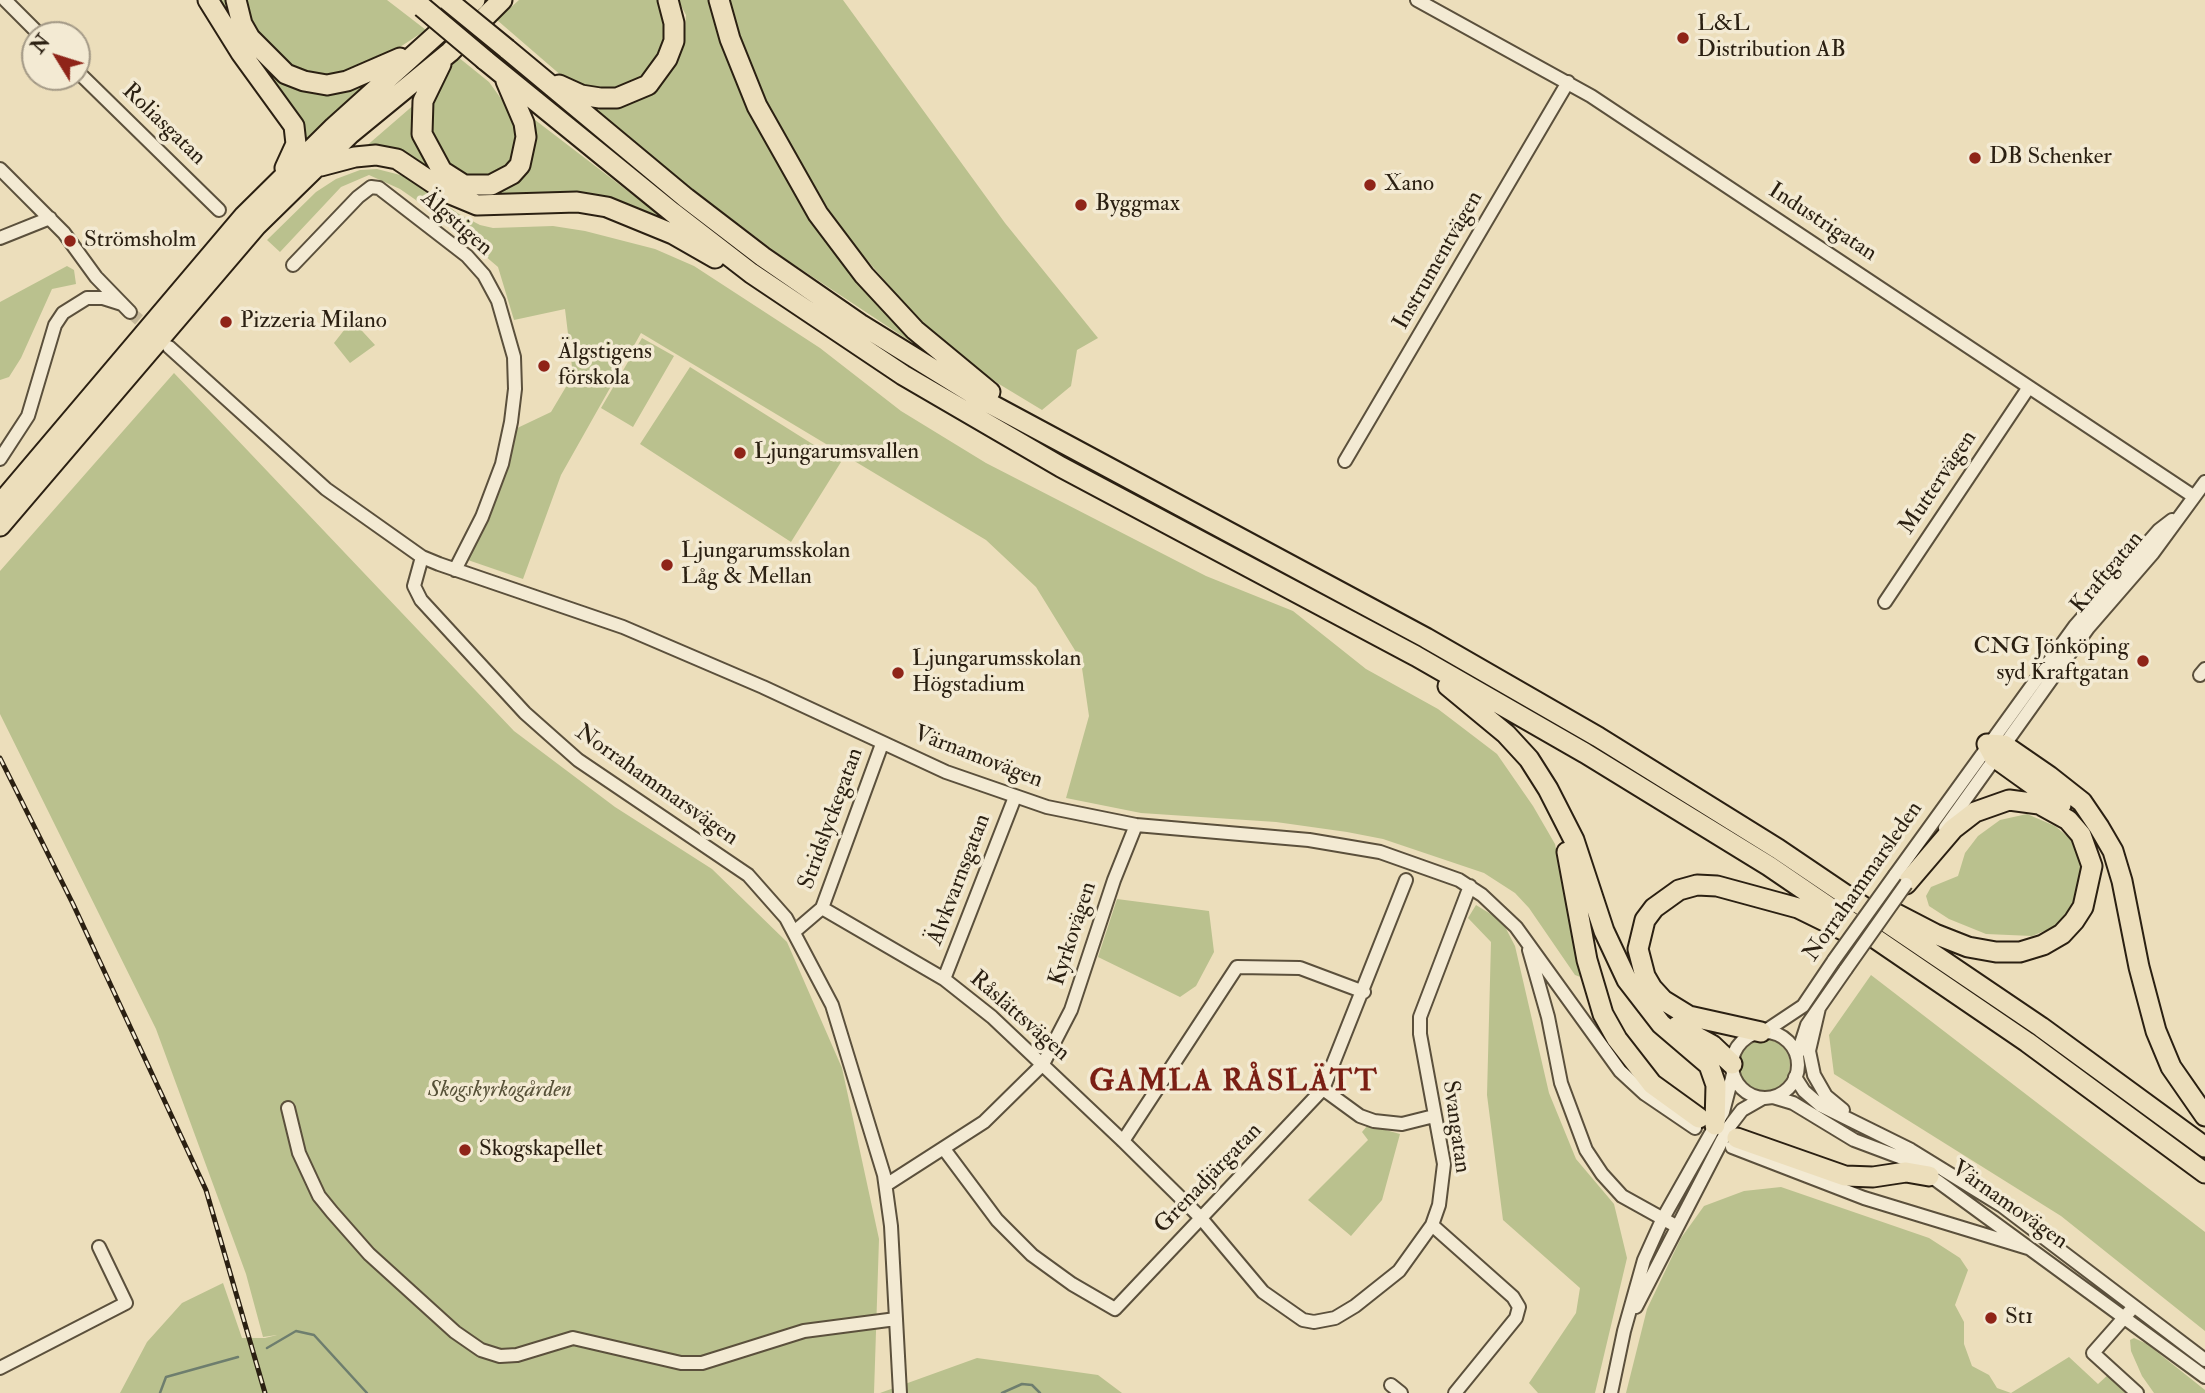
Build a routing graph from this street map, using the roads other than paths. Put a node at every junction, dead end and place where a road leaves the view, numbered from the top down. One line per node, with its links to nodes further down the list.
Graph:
1 (5, 0): 11 (street)
2 (208, 0): 20 (highway)
3 (236, 0): 12 (highway)
4 (447, 0): 14 (highway, bridge)
5 (475, 0): 12 (highway)
6 (502, 0): 13 (highway)
7 (668, 0): 14 (highway)
8 (719, 0): 28 (highway)
9 (1418, 0): 16 (street, Industrigatan)
10 (417, 4): 15 (highway, bridge)
11 (26, 21)
12 (432, 41): 20 (highway)
13 (450, 52): 15 (highway); 19 (highway)
14 (535, 72): 28 (highway)
15 (502, 74): 25 (highway)
16 (1568, 82): 27 (street, Industrigatan); 30 (street, Instrumentvägen)
17 (91, 85): 21 (street, Roliasgatan)
18 (0, 169): 22 (street)
19 (313, 169): 25 (highway); 34 (highway)
20 (278, 180): 33 (highway)
21 (219, 210)
22 (50, 218): 23 (street); 29 (street)
23 (0, 237)
24 (293, 265): 36 (street, Älgstigen)
25 (825, 324): 38 (highway)
26 (169, 347): 35 (street)
27 (2029, 387): 32 (street, Industrigatan); 37 (street, Muttervägen)
28 (1046, 435): 45 (highway)
29 (0, 459)
30 (1345, 461)
31 (2205, 482): 32 (street, Kraftgatan)
32 (2193, 496): 40 (street, Kraftgatan)
33 (0, 504)
34 (0, 526)
35 (422, 557): 36 (street, Värnamovägen); 50 (street, Norrahammarsvägen)
36 (455, 570): 39 (street, Värnamovägen)
37 (1885, 602)
38 (1382, 638): 42 (highway); 55 (highway)
39 (881, 744): 41 (street, Värnamovägen); 49 (street, Stridslyckegatan)
40 (1995, 749): 44 (highway); 46 (street, Norrahammarsleden); 68 (highway)
41 (1015, 797): 43 (street, Värnamovägen); 52 (street, Älvkvarnsgatan)
42 (1559, 810): 57 (highway); 69 (highway)
43 (1136, 825): 48 (street, Värnamovägen); 61 (street, Kyrkovägen)
44 (2081, 835): 45 (highway); 46 (highway)
45 (1778, 849): 73 (highway)
46 (1900, 879): 56 (street, Norrahammarsleden, bridge); 59 (street, Norrahammarsleden, bridge)
47 (1406, 880): 54 (street, Grenadjärgatan)
48 (1470, 886): 51 (street, Värnamovägen); 67 (street, Svangatan)
49 (822, 908): 50 (street); 52 (street, Råslättsvägen)
50 (794, 932): 77 (street, Norrahammarsvägen)
51 (1525, 939): 53 (street, Värnamovägen); 58 (street, Värnamovägen)
52 (944, 979): 61 (street, Råslättsvägen)
53 (1558, 985): 58 (street, Värnamovägen); 69 (street)
54 (1364, 992): 64 (street, Grenadjärgatan); 71 (street)
55 (1963, 997): 59 (highway); 75 (highway)
56 (1819, 1008): 60 (street, Norrahammarsleden); 70 (street)
57 (1649, 1009): 62 (highway); 69 (highway)
58 (1548, 1017): 79 (street, Värnamovägen)
59 (1763, 1032): 60 (street); 62 (street)
60 (1797, 1056): 63 (street)
61 (1043, 1064): 71 (street, Råslättsvägen); 74 (street, Kyrkovägen)
62 (1732, 1069): 65 (street); 69 (street)
63 (1796, 1077): 65 (street); 70 (street, Värnamovägen)
64 (1323, 1090): 67 (street); 78 (street, Grenadjärgatan)
65 (1768, 1098): 76 (street, Värnamovägen); 81 (street)
66 (288, 1108): 87 (street)
67 (1434, 1116): 80 (street, Svangatan)
68 (2205, 1116)
69 (1703, 1124): 79 (street)
70 (1871, 1130): 84 (street, Värnamovägen)
71 (1123, 1141): 78 (street, Råslättsvägen)
72 (1735, 1142): 76 (highway); 83 (street)
73 (2205, 1147)
74 (944, 1149): 77 (street, Kyrkovägen); 78 (street, Grenadjärgatan)
75 (2205, 1173)
76 (1929, 1176): 83 (street, Värnamovägen)
77 (886, 1185): 87 (street, Norrahammarsvägen)
78 (1200, 1217): 88 (street, Råslättsvägen)
79 (1662, 1220): 81 (street, Värnamovägen); 89 (street)
80 (1432, 1225): 88 (street, Svangatan); 94 (street)
81 (1676, 1226): 89 (street)
82 (99, 1247): 91 (street)
83 (2036, 1251): 84 (street); 86 (street, Värnamovägen)
84 (2069, 1256): 85 (street, Värnamovägen)
85 (2135, 1306): 86 (street); 90 (street, Värnamovägen)
86 (2125, 1316): 92 (street, Värnamovägen); 96 (street)
87 (896, 1319): 93 (street, Norrahammarsvägen)
88 (1314, 1322)
89 (1624, 1331): 95 (street)
90 (2205, 1360)
91 (0, 1368)
92 (2205, 1377)
93 (900, 1393)
94 (1455, 1393)
95 (1611, 1393)
96 (2137, 1393)

